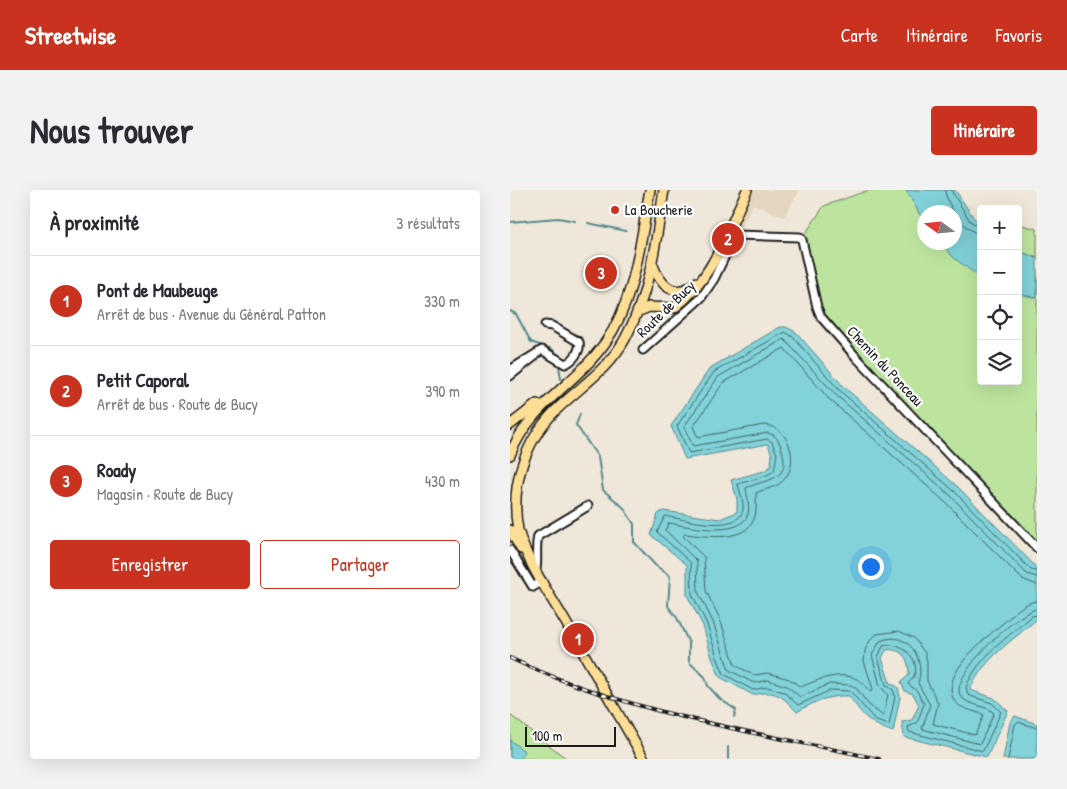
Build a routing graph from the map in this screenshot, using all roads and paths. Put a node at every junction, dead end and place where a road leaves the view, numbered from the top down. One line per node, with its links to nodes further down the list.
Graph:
1 (650, 190): 13 (main road)
2 (664, 190): 5 (main road)
3 (747, 190): 4 (main road, Route de Bucy)
4 (731, 234): 6 (main road, Route de Bucy); 9 (street, Route de Bucy); 20 (street, Chemin du Ponceau)
5 (652, 263): 6 (main road, Route de Bucy); 7 (main road)
6 (707, 271): 7 (main road, Route de Bucy)
7 (637, 312): 16 (main road)
8 (545, 325): 10 (street)
9 (643, 350)
10 (536, 354): 11 (street); 12 (street)
11 (510, 370)
12 (510, 376)
13 (554, 393): 14 (main road); 15 (main road)
14 (510, 425)
15 (511, 450): 16 (main road)
16 (518, 472): 17 (main road); 22 (main road)
17 (510, 482)
18 (588, 506): 22 (street)
19 (510, 530): 22 (main road)
20 (1037, 548)
21 (510, 550): 23 (street)
22 (536, 570): 23 (main road)
23 (542, 581): 24 (main road)
24 (644, 759)

